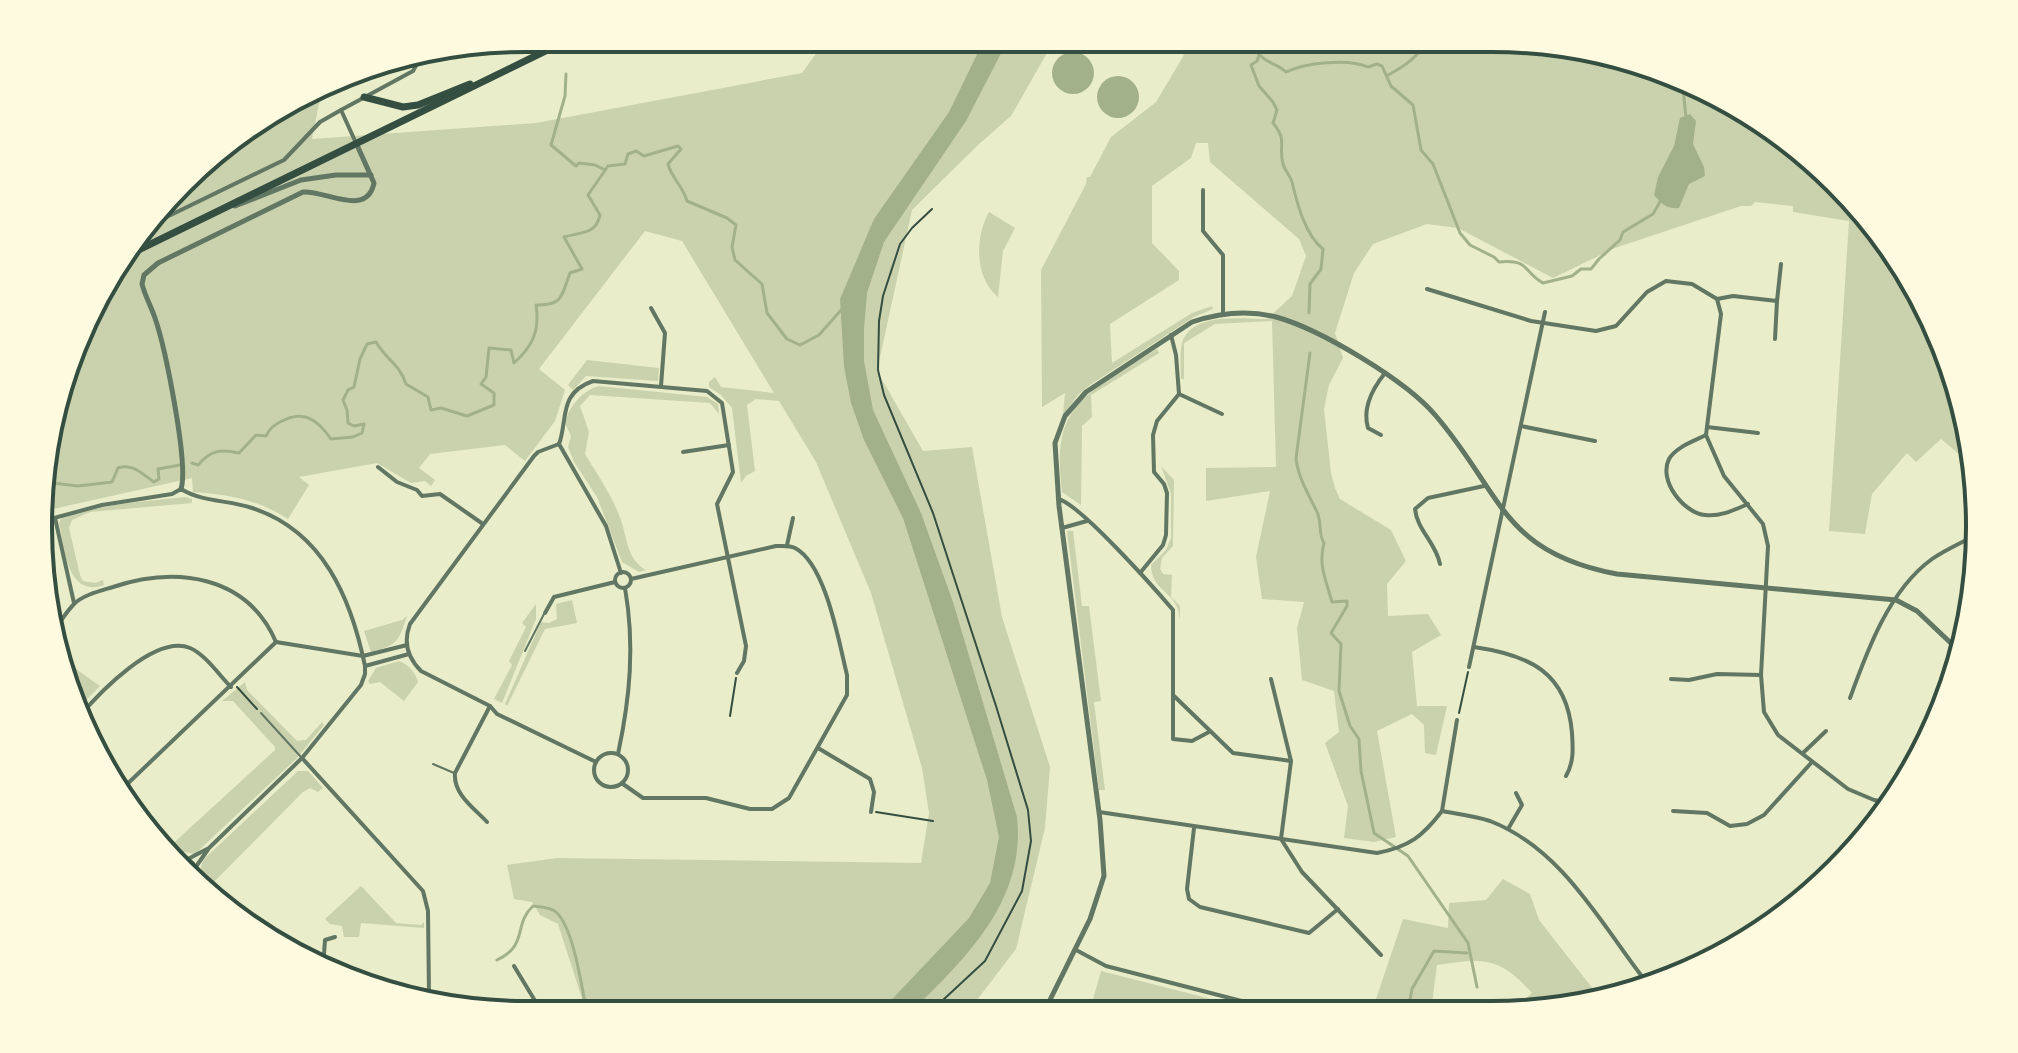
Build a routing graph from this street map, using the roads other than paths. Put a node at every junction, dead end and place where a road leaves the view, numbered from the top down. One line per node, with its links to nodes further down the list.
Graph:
1 (544, 52): 3 (main road)
2 (416, 65): 4 (street)
3 (495, 76): 4 (main road); 6 (main road)
4 (364, 97): 5 (street)
5 (341, 110): 6 (street); 10 (street)
6 (357, 145): 7 (street); 9 (main road)
7 (372, 175): 9 (street); 37 (street)
8 (1203, 190): 18 (street)
9 (226, 207): 11 (main road)
10 (168, 216)
11 (143, 248)
12 (1781, 264): 15 (street)
13 (1427, 289): 19 (street)
14 (1717, 299): 15 (street); 19 (street); 27 (street)
15 (1777, 301): 21 (street)
16 (651, 308): 23 (street)
17 (1545, 312): 19 (street)
18 (1223, 314): 20 (street); 22 (street)
19 (1543, 323): 26 (street)
20 (1171, 335): 24 (street); 38 (street)
21 (1775, 339)
22 (1385, 373): 29 (street); 36 (street)
23 (661, 386): 32 (street); 33 (street)
24 (1179, 394): 25 (street); 51 (street)
25 (1222, 414)
26 (1521, 426): 31 (street); 40 (street)
27 (1707, 427): 28 (street); 30 (street)
28 (1758, 433)
29 (1381, 435)
30 (1706, 435): 39 (street); 39 (street)
31 (1595, 441)
32 (559, 444): 44 (street); 50 (street)
33 (729, 445): 34 (street); 48 (street)
34 (683, 452)
35 (378, 467): 44 (street)
36 (1484, 486): 40 (street); 49 (street)
37 (181, 489): 41 (street); 66 (street)
38 (1058, 499): 43 (street); 45 (street)
39 (1748, 504): 54 (street)
40 (1502, 512): 54 (street); 63 (street)
41 (55, 518): 57 (street)
42 (793, 518): 47 (street)
43 (1087, 521): 45 (street); 51 (street)
44 (483, 524): 62 (street)
45 (1062, 528): 99 (street)
46 (1966, 541): 56 (street)
47 (787, 545): 48 (street); 82 (street)
48 (728, 556): 52 (street); 69 (street)
49 (1440, 564)
50 (621, 573): 52 (street); 53 (street)
51 (1140, 573): 74 (street)
52 (631, 579): 55 (street)
53 (615, 582): 55 (street); 58 (street)
54 (1766, 587): 56 (street); 70 (street)
55 (625, 588): 84 (street)
56 (1896, 600): 61 (street); 75 (street)
57 (74, 603): 59 (street); 60 (street)
58 (545, 613): 64 (lane)
59 (61, 620)
60 (276, 642): 66 (street); 73 (street)
61 (1951, 643)
62 (407, 645): 65 (street); 66 (street)
63 (1474, 647): 68 (street); 91 (street)
64 (525, 651)
65 (409, 654): 67 (street); 76 (street)
66 (363, 656): 67 (street)
67 (365, 666): 85 (street)
68 (1469, 667)
69 (737, 673)
70 (1761, 675): 72 (street); 83 (street)
71 (1271, 679): 86 (street)
72 (1671, 679)
73 (232, 686): 77 (street); 92 (street)
74 (1173, 695): 80 (street); 80 (street)
75 (1850, 698)
76 (490, 706): 87 (street); 90 (street)
77 (88, 708)
78 (261, 713): 85 (lane)
79 (1457, 720): 96 (street)
80 (1210, 731): 86 (street)
81 (1826, 731): 83 (street)
82 (818, 748): 93 (street); 98 (street)
83 (1803, 753): 88 (street)
84 (618, 754): 87 (street); 93 (street)
85 (302, 758): 104 (street); 114 (street)
86 (1291, 761): 103 (street)
87 (596, 762): 93 (street)
88 (1812, 762): 95 (street); 97 (street)
89 (433, 764): 90 (lane)
90 (455, 773): 100 (street)
91 (1566, 776)
92 (128, 783)
93 (623, 784)
94 (1516, 793): 102 (street)
95 (1878, 801)
96 (1442, 811): 102 (street); 103 (street)
97 (1673, 811)
98 (871, 812)
99 (1099, 812): 101 (street); 109 (street)
100 (487, 822)
101 (1194, 828): 103 (street); 107 (street)
102 (1508, 829): 113 (street)
103 (1281, 839): 107 (street)
104 (209, 848): 105 (street); 106 (street)
105 (188, 859)
106 (196, 867)
107 (1338, 909): 111 (street)
108 (335, 937): 110 (street)
109 (1076, 950): 116 (street); 117 (street)
110 (324, 955)
111 (1381, 955)
112 (514, 966): 115 (street)
113 (1642, 977)
114 (429, 991)
115 (535, 1001)
116 (1050, 1001)
117 (1241, 1001)

